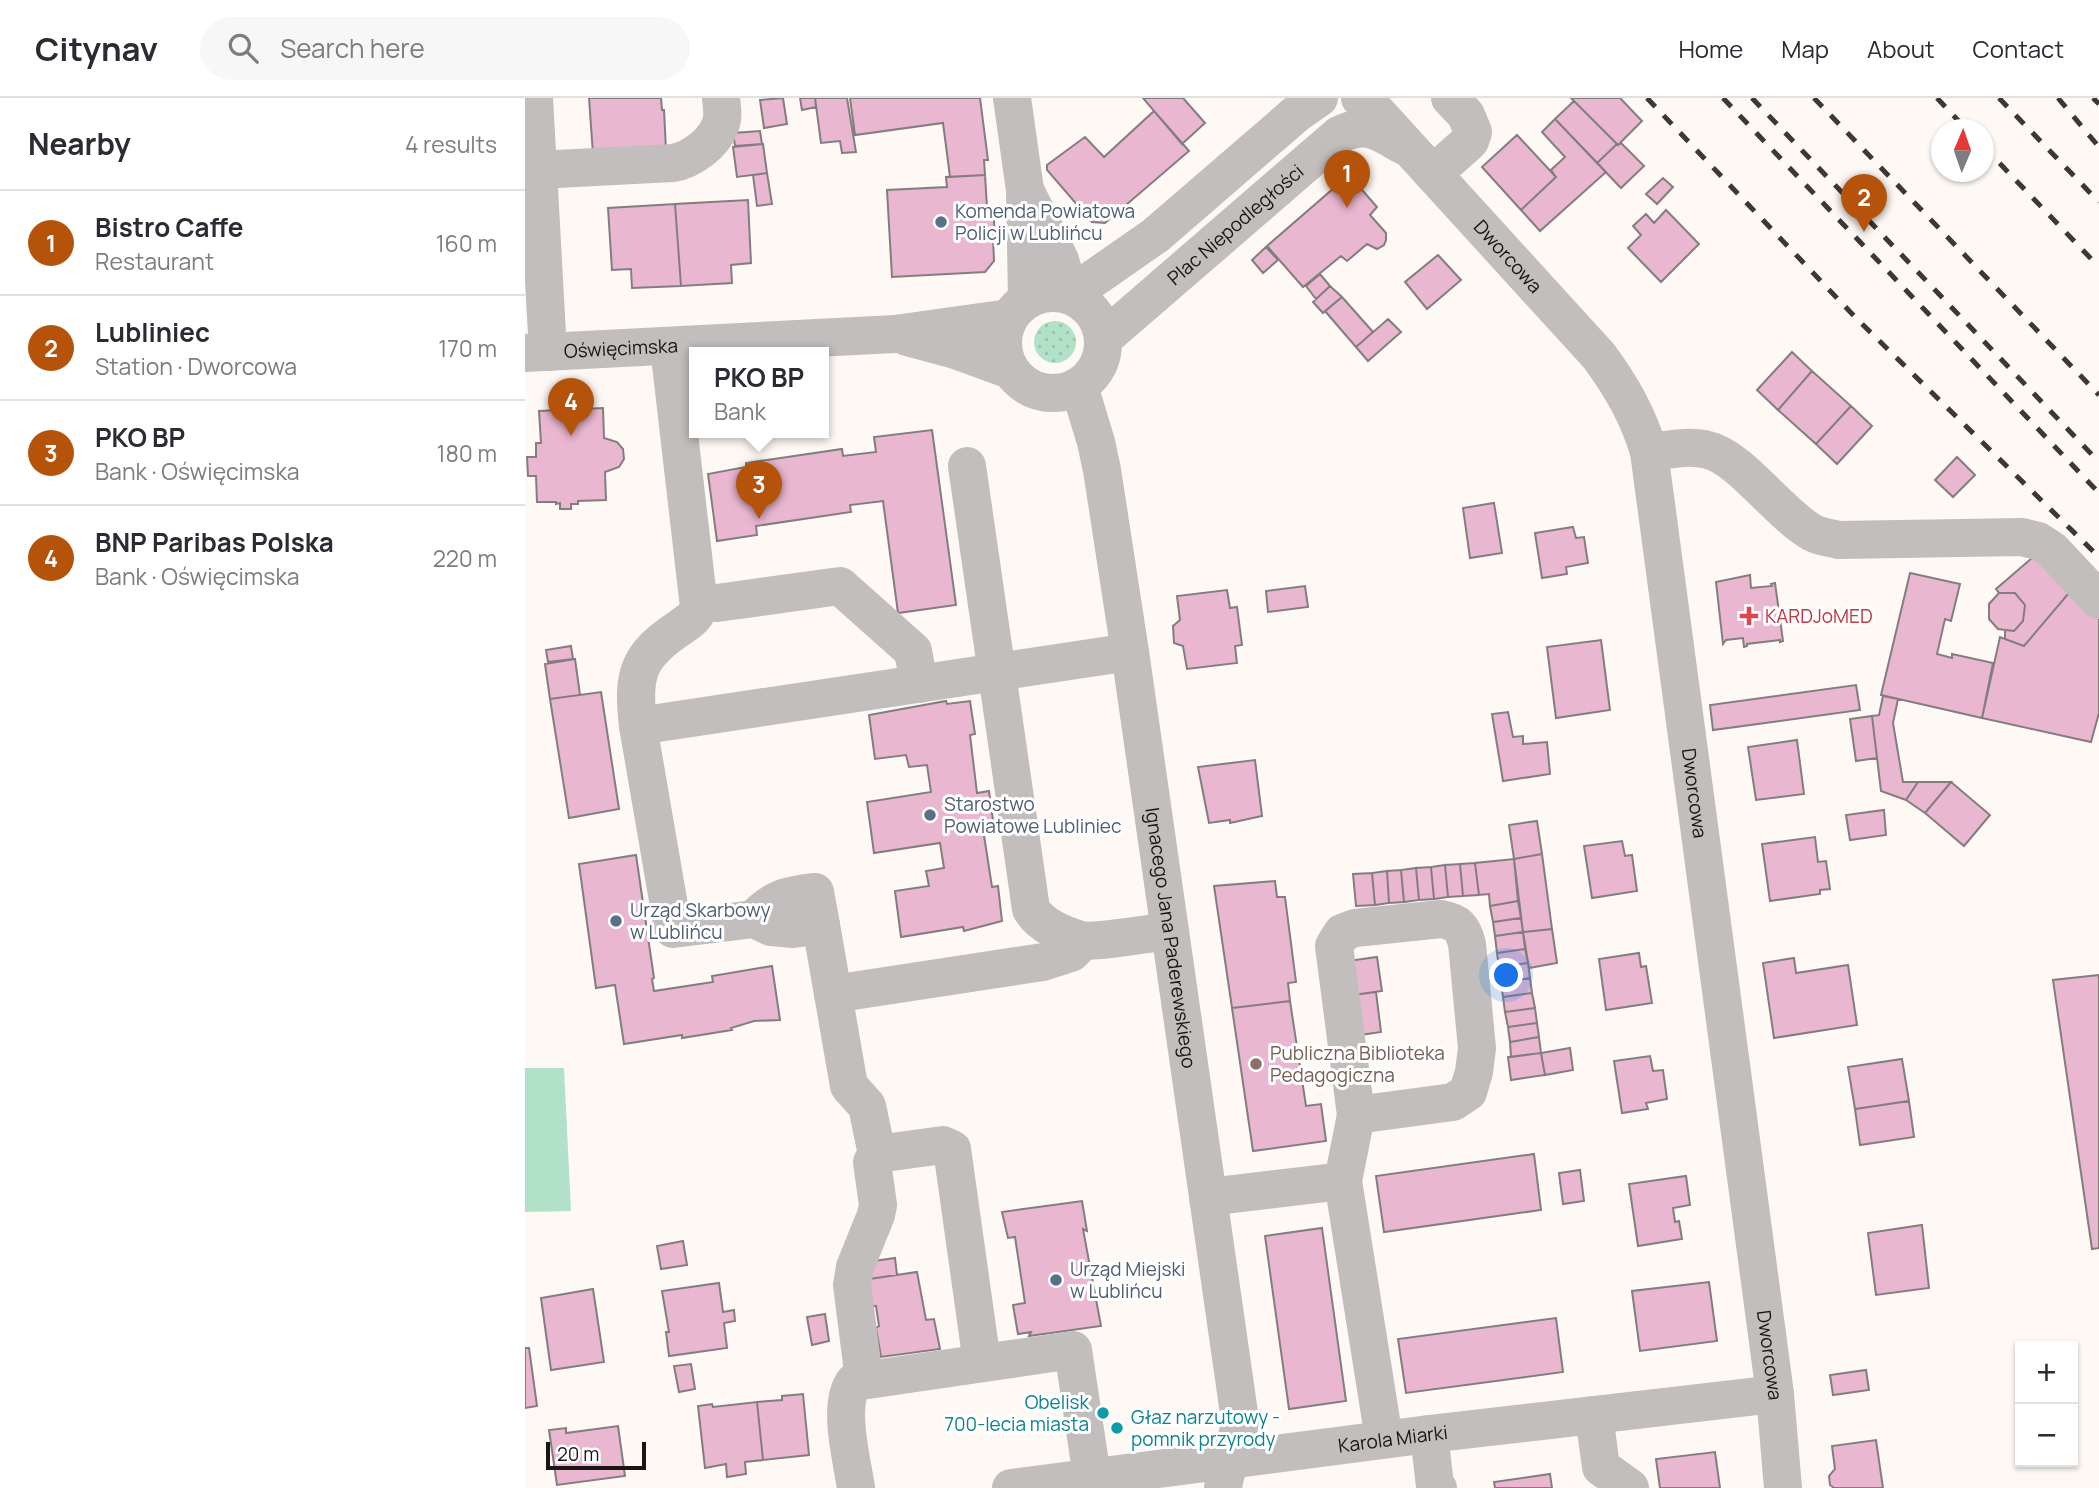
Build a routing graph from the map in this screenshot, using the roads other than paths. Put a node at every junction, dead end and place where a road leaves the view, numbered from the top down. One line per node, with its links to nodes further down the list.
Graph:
1 (534, 98): 7 (street)
2 (721, 98): 7 (street)
3 (1012, 98): 9 (street)
4 (1318, 98): 10 (street)
5 (1360, 98): 8 (street)
6 (1450, 98): 8 (street)
7 (533, 154): 15 (street)
8 (1423, 162): 13 (street, Plac Niepodległości); 18 (street, Dworcowa)
9 (1025, 190): 10 (street); 11 (street)
10 (1070, 295): 11 (street); 13 (street)
11 (1018, 309): 12 (street, Oświęcimska); 16 (street)
12 (895, 334): 14 (street, Oświęcimska); 16 (street)
13 (1103, 339): 17 (street)
14 (669, 347): 15 (street, Oświęcimska); 25 (street)
15 (537, 352)
16 (1010, 370): 17 (street)
17 (1079, 386): 22 (street, Ignacego Jana Paderewskiego)
18 (1649, 452): 20 (street); 35 (street, Dworcowa)
19 (967, 466): 23 (street)
20 (2099, 600)
21 (717, 603): 24 (street)
22 (1130, 652): 23 (street); 26 (street, Ignacego Jana Paderewskiego)
23 (996, 672): 24 (street); 27 (street)
24 (919, 684): 25 (street)
25 (638, 726): 28 (street)
26 (1170, 931): 27 (street); 32 (street, Ignacego Jana Paderewskiego)
27 (1083, 941): 28 (street)
28 (833, 994): 30 (street)
29 (1356, 1115): 29 (street); 31 (street)
30 (877, 1154): 33 (street); 34 (street)
31 (1343, 1181): 32 (street); 38 (street)
32 (1208, 1197): 39 (street, Ignacego Jana Paderewskiego)
33 (982, 1363): 34 (street); 40 (street)
34 (864, 1379): 42 (street)
35 (1775, 1394): 36 (street, Karola Miarki); 45 (street, Dworcowa)
36 (1594, 1415): 37 (street, Karola Miarki); 41 (street)
37 (1429, 1434): 38 (street, Karola Miarki); 44 (street)
38 (1384, 1439): 39 (street, Karola Miarki)
39 (1227, 1474): 40 (street, Karola Miarki)
40 (1092, 1477): 43 (street, Karola Miarki)
41 (1605, 1481)
42 (856, 1488)
43 (1011, 1488)
44 (1436, 1488)
45 (1783, 1488)

